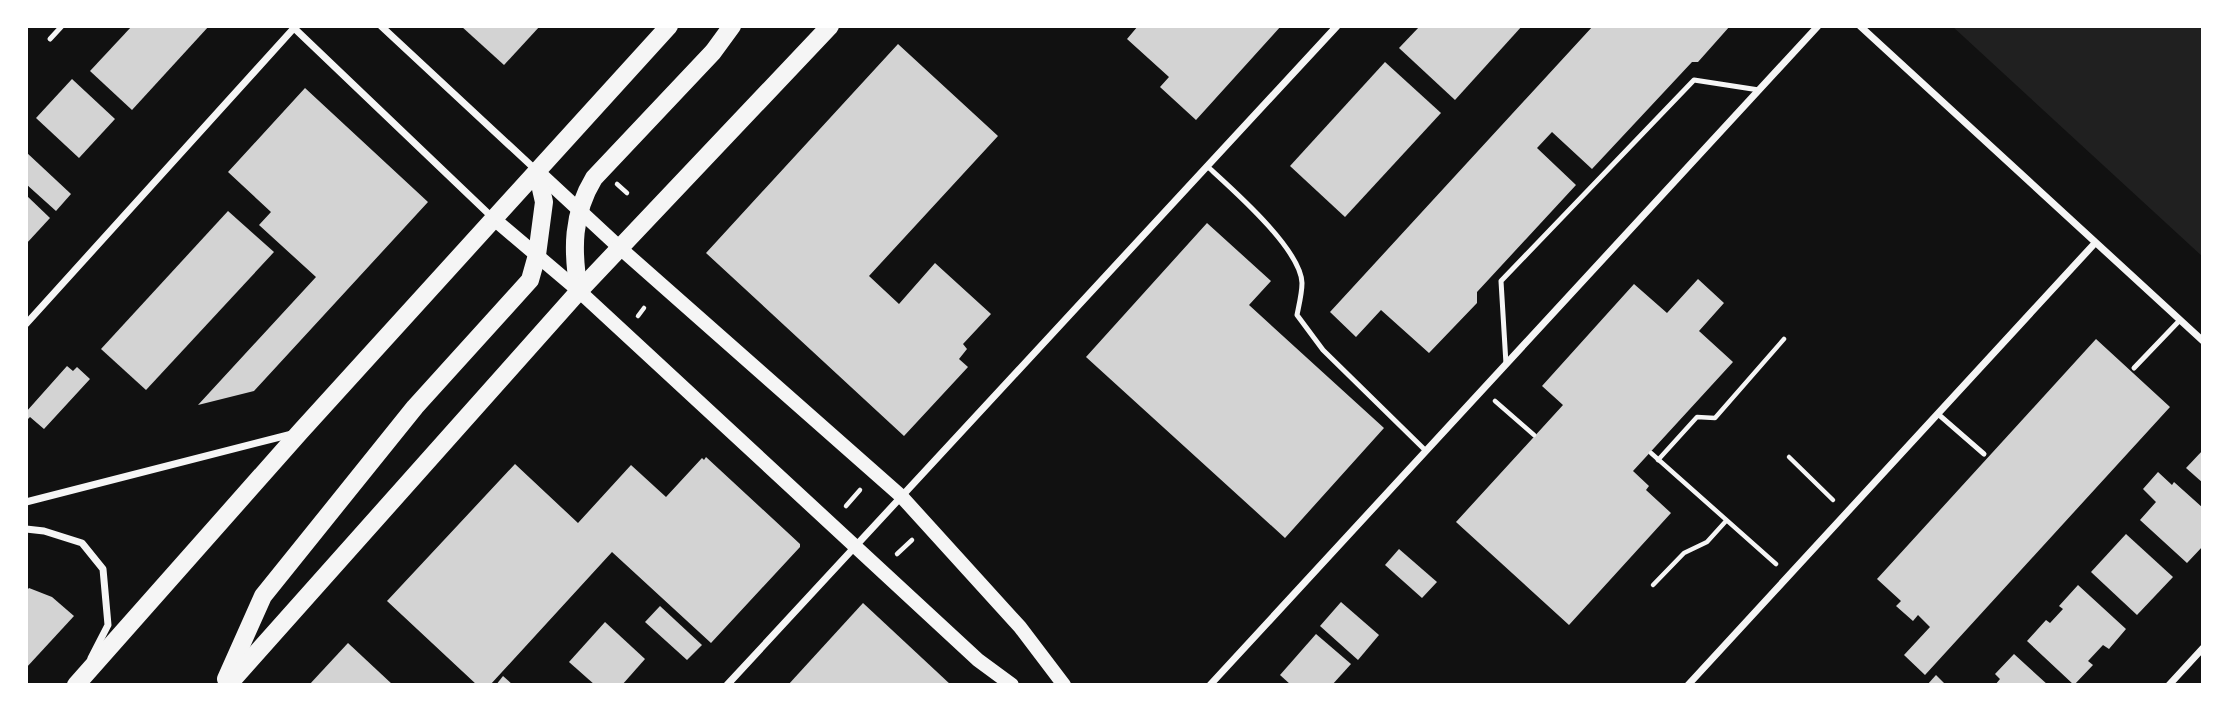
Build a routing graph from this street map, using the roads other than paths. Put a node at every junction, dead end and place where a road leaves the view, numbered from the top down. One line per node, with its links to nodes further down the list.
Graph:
1 (62, 26): 10 (lane)
2 (382, 26): 13 (street)
3 (669, 26): 13 (main road)
4 (732, 26): 14 (main road)
5 (830, 26): 17 (main road)
6 (1337, 26): 12 (street)
7 (1818, 26): 11 (street)
8 (1860, 26): 16 (street)
9 (293, 27): 15 (street); 21 (street)
10 (50, 39)
11 (1759, 90): 23 (street); 23 (lane)
12 (1207, 166): 27 (lane); 29 (street)
13 (537, 171): 14 (main road); 15 (main road); 18 (main road)
14 (578, 210): 17 (main road); 19 (main road)
15 (494, 219): 18 (main road); 26 (main road)
16 (2095, 243): 20 (street); 25 (street)
17 (620, 248): 19 (main road); 29 (main road)
18 (537, 255): 19 (main road); 35 (main road)
19 (579, 291): 32 (main road); 35 (main road)
20 (2179, 320): 22 (street); 24 (lane)
21 (26, 324)
22 (2203, 341)
23 (1506, 364): 27 (street)
24 (2134, 368)
25 (1938, 414): 28 (lane); 40 (street)
26 (300, 432): 30 (street); 34 (main road)
27 (1426, 451): 39 (street)
28 (1984, 454)
29 (901, 496): 32 (street); 38 (main road)
30 (26, 502)
31 (26, 529): 34 (street)
32 (854, 547): 36 (street); 37 (main road)
33 (2203, 648): 41 (street)
34 (77, 683)
35 (226, 685)
36 (727, 685)
37 (1012, 685)
38 (1064, 685)
39 (1210, 685)
40 (1688, 685)
41 (2169, 685)

